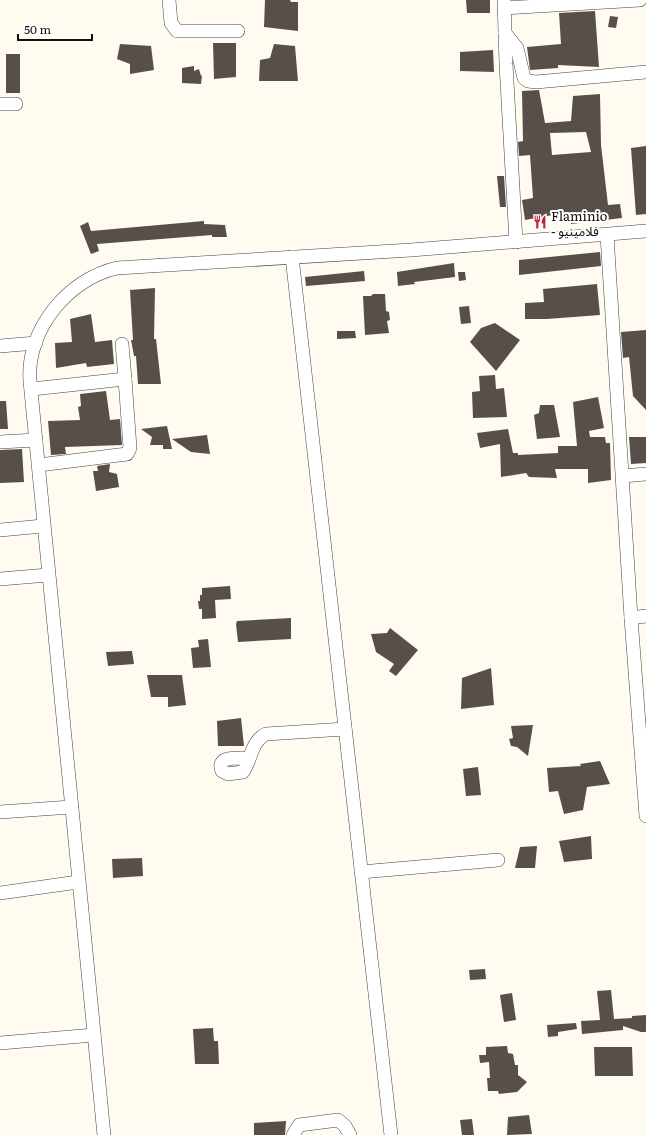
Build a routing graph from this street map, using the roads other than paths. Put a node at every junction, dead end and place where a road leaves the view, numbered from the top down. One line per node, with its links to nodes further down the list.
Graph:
1 (168, 0): 4 (street)
2 (640, 0): 3 (street)
3 (504, 4): 5 (street)
4 (238, 31)
5 (505, 33): 6 (street); 11 (street)
6 (646, 72)
7 (0, 104): 8 (street)
8 (16, 104)
9 (646, 231): 10 (street)
10 (607, 234): 11 (street); 22 (street)
11 (516, 242): 12 (street)
12 (292, 258): 13 (street); 29 (street)
13 (36, 343): 15 (street); 17 (street)
14 (122, 344): 16 (street)
15 (0, 346)
16 (125, 378): 17 (street); 20 (street)
17 (32, 389): 18 (street)
18 (36, 440): 19 (street); 20 (street)
19 (0, 442)
20 (39, 465): 23 (street)
21 (646, 474): 22 (street)
22 (623, 476): 28 (street)
23 (43, 526): 24 (street); 25 (street)
24 (0, 530)
25 (48, 575): 26 (street); 31 (street)
26 (0, 579)
27 (646, 616): 28 (street)
28 (631, 618): 33 (street)
29 (345, 729): 30 (street); 35 (street)
30 (247, 761)
31 (71, 807): 32 (street); 36 (street)
32 (0, 812)
33 (646, 816)
34 (498, 860): 35 (street)
35 (361, 872): 43 (street)
36 (78, 882): 37 (street); 38 (street)
37 (0, 893)
38 (94, 1035): 39 (street); 40 (street)
39 (0, 1043)
40 (104, 1135)
41 (293, 1135): 42 (street)
42 (350, 1135)
43 (391, 1135)

